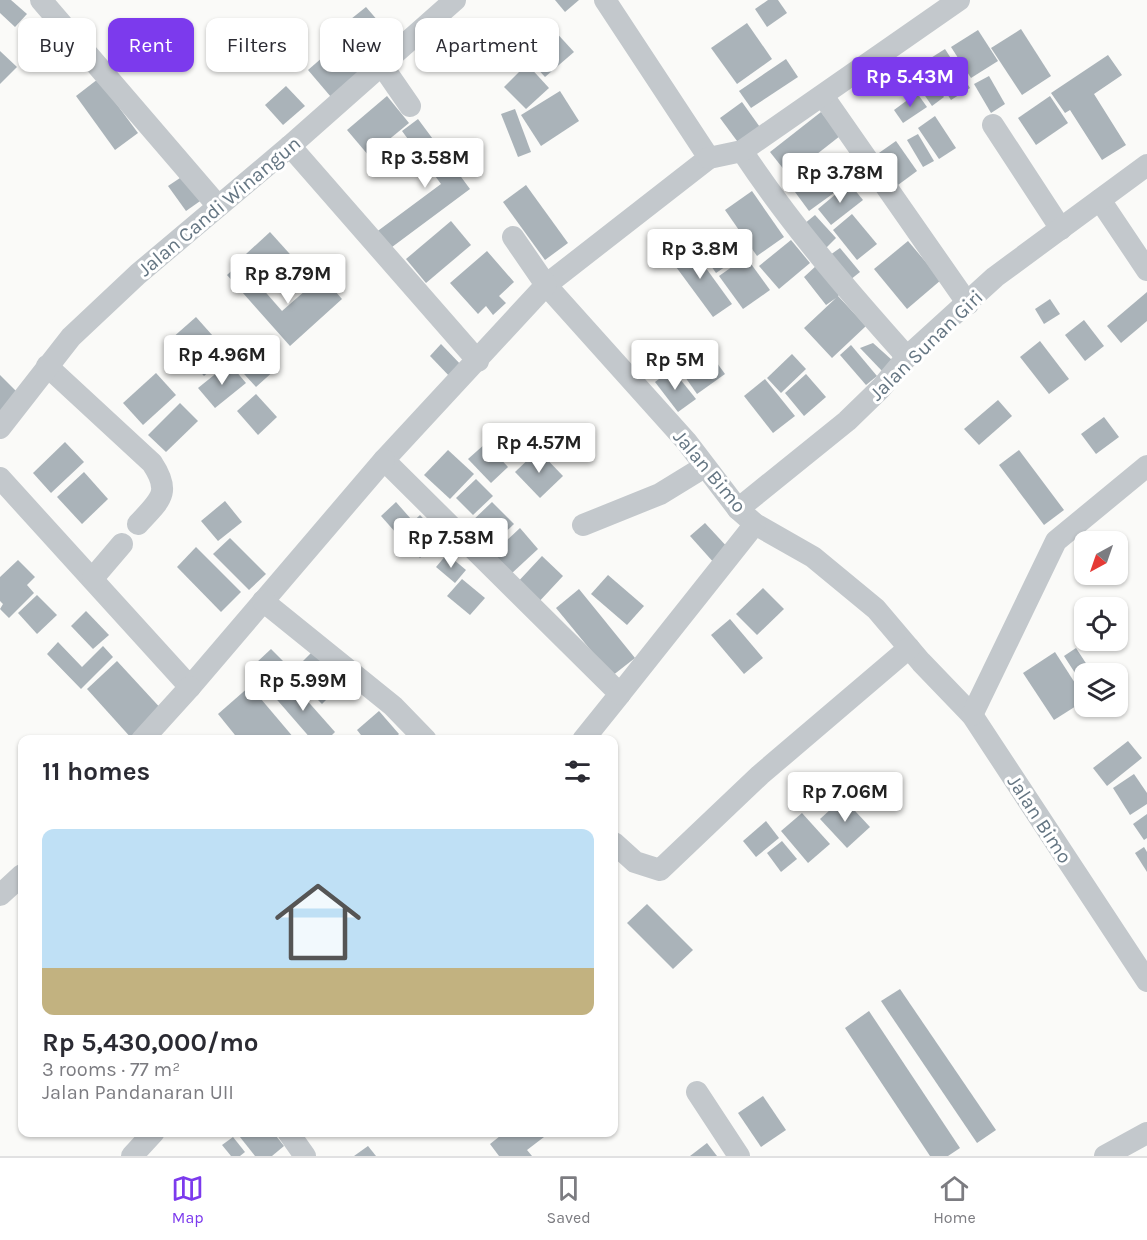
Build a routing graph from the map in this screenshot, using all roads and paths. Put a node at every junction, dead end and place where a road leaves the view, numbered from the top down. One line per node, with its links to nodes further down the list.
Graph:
1 (41, 0): 16 (street)
2 (455, 0): 5 (street, Jalan Candi Winangun)
3 (605, 0): 13 (street)
4 (959, 0): 8 (street)
5 (403, 45)
6 (372, 72): 11 (street, Jalan Candi Winangun)
7 (387, 72): 9 (street)
8 (823, 96): 12 (street); 21 (street)
9 (410, 106)
10 (993, 125): 17 (street)
11 (290, 146): 16 (street, Jalan Candi Winangun); 23 (street)
12 (742, 151): 13 (street); 22 (street)
13 (709, 158): 20 (street)
14 (1147, 165): 15 (street, Jalan Sunan Giri)
15 (1100, 200): 17 (street, Jalan Sunan Giri); 19 (street)
16 (218, 206): 24 (street, Jalan Candi Winangun)
17 (1061, 229): 21 (street, Jalan Sunan Giri)
18 (513, 237): 20 (street, Jalan Bimo)
19 (1147, 270)
20 (546, 285): 23 (street); 28 (street, Jalan Bimo)
21 (968, 303): 22 (street, Jalan Sunan Giri)
22 (907, 357): 30 (street, Jalan Sunan Giri)
23 (478, 361): 26 (street)
24 (47, 366): 25 (street, Jalan Candi Winangun); 31 (street)
25 (0, 428)
26 (384, 460): 35 (street); 38 (street)
27 (1147, 466): 39 (street)
28 (704, 467): 30 (street, Jalan Bimo); 32 (street)
29 (0, 478): 34 (street)
30 (746, 516): 36 (street, Jalan Bimo); 38 (street, Jalan Sunan Giri)
31 (138, 524)
32 (583, 525)
33 (122, 544): 34 (street)
34 (93, 578): 37 (street)
35 (263, 601): 37 (street); 41 (street)
36 (909, 648): 39 (street, Jalan Bimo); 43 (street)
37 (190, 687): 40 (street)
38 (620, 694): 42 (street, Jalan Sunan Giri)
39 (972, 715): 46 (street, Jalan Bimo)
40 (147, 735)
41 (421, 735)
42 (587, 735)
43 (618, 847)
44 (18, 879): 45 (street)
45 (0, 895)
46 (1147, 981)
47 (697, 1092): 53 (street)
48 (1147, 1133): 54 (street)
49 (149, 1137): 51 (street)
50 (292, 1137): 52 (street)
51 (132, 1156)
52 (305, 1156)
53 (739, 1156)
54 (1105, 1156)

